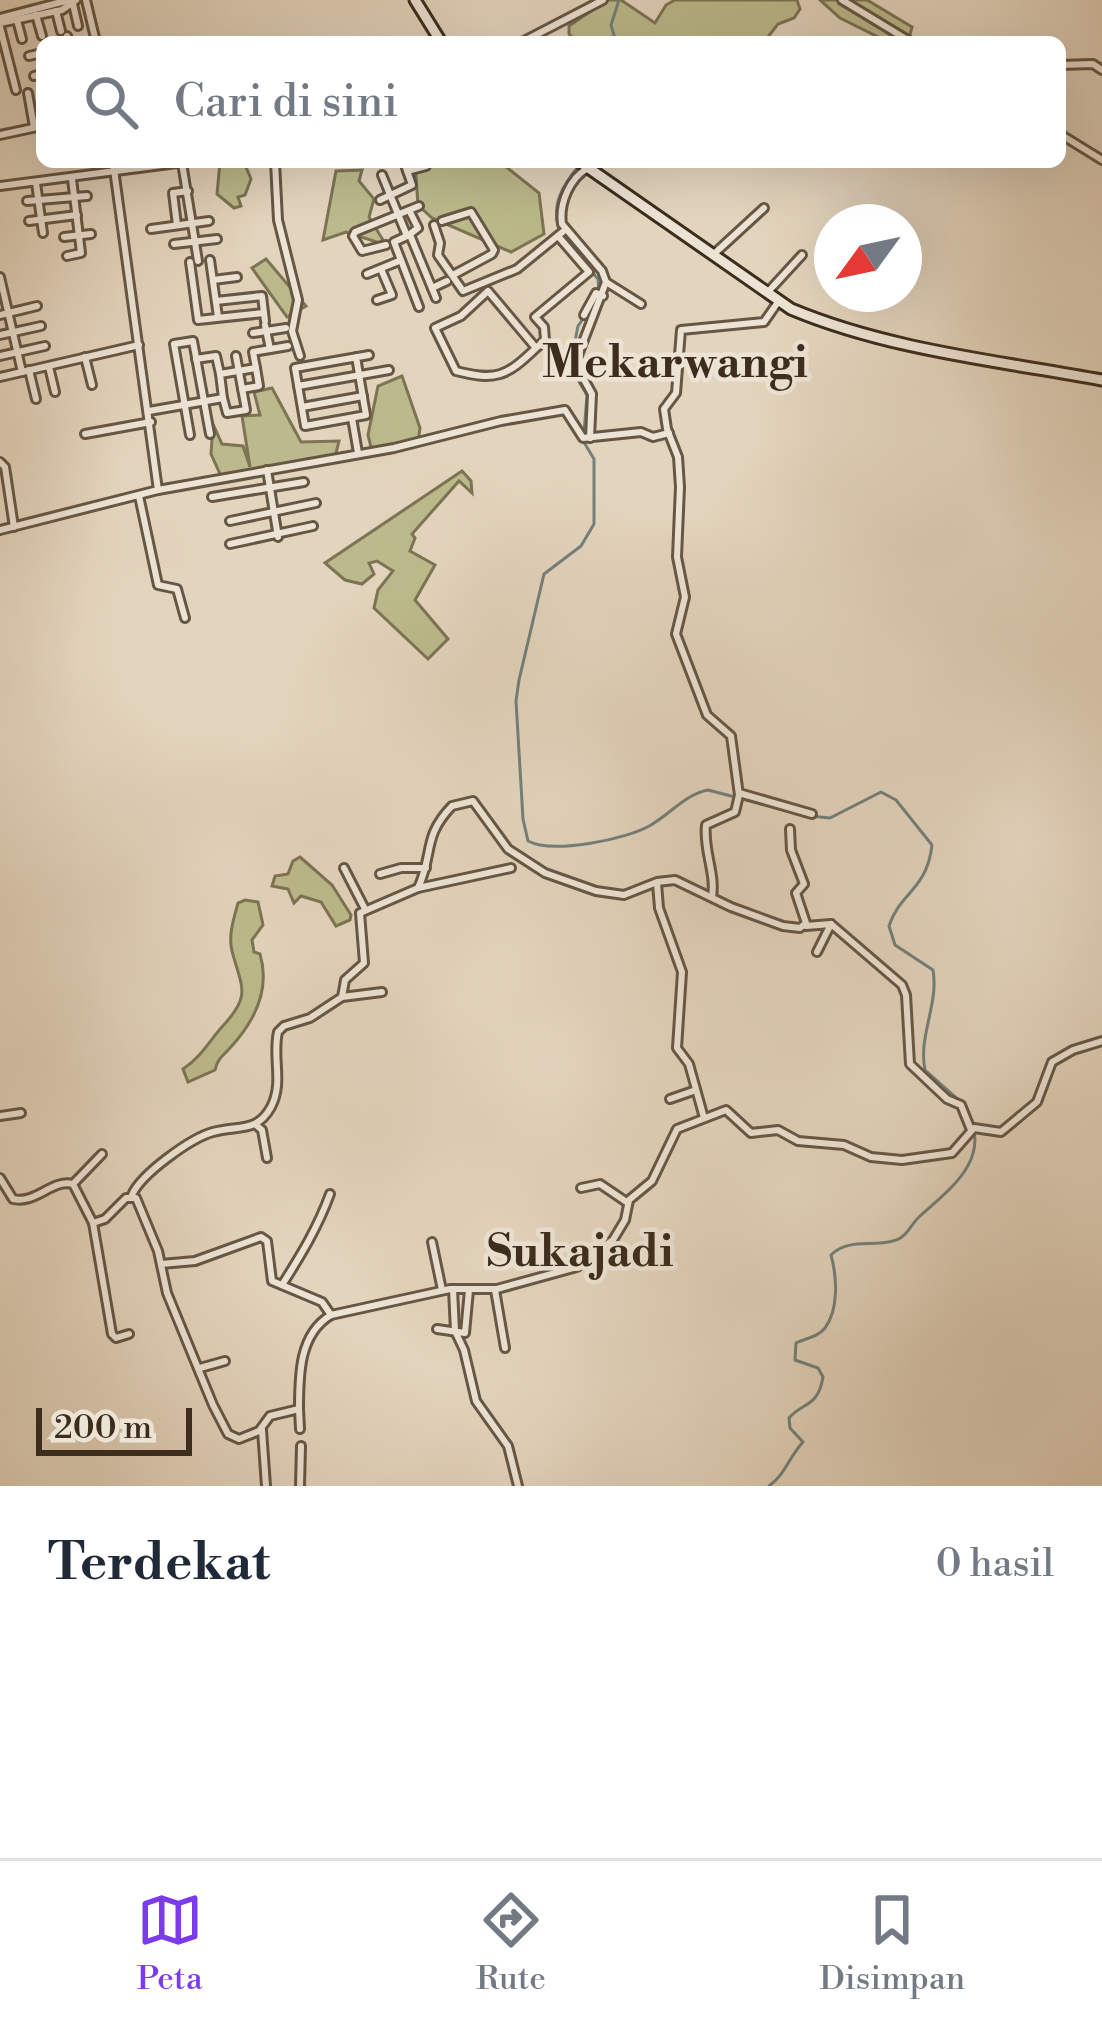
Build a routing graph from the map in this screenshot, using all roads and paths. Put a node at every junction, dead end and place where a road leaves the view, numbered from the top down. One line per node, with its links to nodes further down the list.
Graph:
1 (11, 0): 10 (street)
2 (32, 0): 9 (street)
3 (86, 0): 15 (street)
4 (416, 0): 16 (main road)
5 (603, 0): 17 (street)
6 (842, 0): 18 (street)
7 (73, 1): 8 (street); 12 (street)
8 (54, 6): 9 (street); 14 (street)
9 (35, 13): 10 (street); 13 (street)
10 (16, 17): 11 (street); 19 (street)
11 (0, 23): 21 (street)
12 (78, 26)
13 (42, 36)
14 (66, 36)
15 (95, 36)
16 (437, 36)
17 (534, 36)
18 (900, 36)
19 (22, 39)
20 (36, 54): 21 (street)
21 (9, 61): 24 (street)
22 (1066, 65): 23 (street)
23 (1102, 70)
24 (35, 76)
25 (28, 93): 26 (street)
26 (36, 119)
27 (36, 126): 28 (street)
28 (0, 135)
29 (1066, 138): 30 (street)
30 (1102, 160)
31 (115, 168): 38 (street)
32 (143, 168): 38 (street)
33 (185, 168): 43 (street)
34 (275, 168): 118 (street)
35 (406, 168): 45 (street)
36 (582, 168): 63 (street)
37 (588, 168): 74 (main road)
38 (116, 172): 40 (street); 109 (street)
39 (382, 175): 45 (street)
40 (72, 179): 41 (street); 46 (street)
41 (36, 183): 42 (street); 47 (street)
42 (0, 186)
43 (188, 191): 59 (street); 60 (street)
44 (87, 196): 46 (street)
45 (390, 196): 48 (street); 53 (street)
46 (75, 197): 47 (street); 54 (street)
47 (38, 200): 49 (street); 56 (street)
48 (380, 200)
49 (27, 202)
50 (419, 206): 52 (street)
51 (764, 208): 74 (street)
52 (410, 211): 53 (street); 66 (street)
53 (400, 215): 66 (street); 71 (street)
54 (77, 216): 55 (street); 56 (street); 65 (street)
55 (89, 217)
56 (41, 219): 57 (street); 62 (street)
57 (29, 221)
58 (209, 221): 59 (street)
59 (193, 223): 60 (street); 69 (street)
60 (177, 225): 61 (street)
61 (151, 229)
62 (43, 233)
63 (562, 233): 85 (street); 87 (street); 112 (street)
64 (92, 234): 65 (street)
65 (79, 235): 67 (street); 73 (street)
66 (409, 236): 71 (street); 88 (street)
67 (64, 237)
68 (217, 239): 69 (street)
69 (195, 242): 70 (street); 80 (street)
70 (175, 244)
71 (389, 244): 79 (street)
72 (95, 250): 73 (street)
73 (81, 253): 76 (street)
74 (715, 254): 89 (main road)
75 (802, 255): 89 (street)
76 (67, 256)
77 (225, 258): 78 (street)
78 (211, 260): 80 (street); 86 (street)
79 (399, 261): 81 (street); 98 (street)
80 (190, 262): 102 (street)
81 (381, 269): 82 (street); 93 (street)
82 (368, 274)
83 (0, 277): 99 (street)
84 (237, 277): 86 (street)
85 (450, 278): 85 (street); 88 (street)
86 (213, 280): 94 (street)
87 (606, 282): 90 (street); 96 (street)
88 (433, 288): 92 (street)
89 (767, 293): 95 (main road)
90 (600, 294): 101 (street); 148 (street)
91 (240, 298): 94 (street); 100 (street); 103 (street)
92 (436, 298)
93 (377, 300)
94 (216, 301): 102 (street)
95 (778, 302): 130 (main road); 146 (street)
96 (641, 304)
97 (38, 306): 99 (street)
98 (418, 308)
99 (4, 314): 106 (street)
100 (243, 315): 102 (street); 103 (street)
101 (584, 315)
102 (218, 317)
103 (265, 322): 105 (street); 107 (street); 113 (street)
104 (41, 326): 106 (street)
105 (286, 328)
106 (13, 332): 108 (street); 114 (street)
107 (253, 333)
108 (0, 335)
109 (140, 345): 119 (street); 141 (street)
110 (45, 346): 114 (street)
111 (288, 346): 113 (street)
112 (536, 348): 112 (street)
113 (270, 349): 123 (street)
114 (18, 352): 116 (street); 126 (street)
115 (369, 355): 120 (street)
116 (0, 356)
117 (236, 356): 124 (street)
118 (300, 356)
119 (85, 357): 122 (street); 131 (street)
120 (356, 357): 128 (street); 132 (street)
121 (196, 359): 127 (street); 138 (street); 139 (street)
122 (49, 365): 126 (street); 134 (street)
123 (256, 368): 124 (street); 133 (street)
124 (238, 370): 127 (street); 133 (street)
125 (389, 370): 128 (street)
126 (26, 371): 129 (street); 137 (street)
127 (220, 374): 136 (street)
128 (359, 375): 132 (street); 135 (street)
129 (0, 377)
130 (1102, 380)
131 (92, 385)
132 (298, 386): 140 (street)
133 (242, 389): 136 (street)
134 (55, 392)
135 (363, 396): 140 (street); 142 (street)
136 (224, 398): 138 (street)
137 (36, 399)
138 (204, 401): 139 (street); 145 (street)
139 (184, 405): 141 (street); 147 (street)
140 (302, 407): 142 (street)
141 (149, 411): 143 (street)
142 (352, 418): 149 (street)
143 (151, 422): 144 (street); 154 (street)
144 (85, 434)
145 (210, 434)
146 (669, 434): 148 (street); 166 (street)
147 (190, 435)
148 (587, 438): 149 (street)
149 (358, 453): 151 (street)
150 (0, 462): 161 (street)
151 (267, 470): 153 (street); 154 (street)
152 (304, 482): 153 (street)
153 (269, 487): 156 (street); 158 (street)
154 (158, 490): 155 (street)
155 (140, 496): 161 (street); 165 (street)
156 (212, 497)
157 (316, 503): 158 (street)
158 (273, 510): 159 (street); 163 (street)
159 (230, 521)
160 (313, 526): 163 (street)
161 (14, 527): 162 (street)
162 (0, 530)
163 (277, 534): 164 (street)
164 (230, 544)
165 (185, 618)
166 (739, 796): 167 (street); 175 (street)
167 (812, 814)
168 (790, 829): 178 (street)
169 (344, 868): 176 (street)
170 (426, 868): 172 (street); 173 (street); 174 (street)
171 (511, 868): 174 (street)
172 (380, 874)
173 (657, 882): 175 (street); 183 (street)
174 (418, 888): 176 (street)
175 (712, 897): 178 (street)
176 (365, 909): 181 (street)
177 (831, 924): 178 (street); 179 (street); 189 (street)
178 (805, 926)
179 (818, 952)
180 (382, 992): 181 (street)
181 (342, 997): 188 (street)
182 (1102, 1041): 189 (street)
183 (696, 1090): 184 (street); 187 (street)
184 (670, 1099)
185 (21, 1113): 186 (street)
186 (0, 1116)
187 (704, 1118): 189 (street); 197 (street)
188 (256, 1125): 191 (street); 196 (street)
189 (974, 1128)
190 (102, 1154): 193 (street)
191 (267, 1158)
192 (0, 1178): 193 (street)
193 (73, 1184): 198 (street)
194 (581, 1187): 197 (street)
195 (330, 1194): 201 (street)
196 (132, 1195): 198 (street); 200 (street)
197 (628, 1203): 205 (street)
198 (93, 1223): 209 (street)
199 (432, 1242): 203 (street)
200 (161, 1264): 201 (street); 212 (street)
201 (283, 1285): 206 (street)
202 (453, 1289): 203 (street); 204 (street); 208 (street)
203 (442, 1290): 206 (street)
204 (470, 1290): 205 (street); 208 (street)
205 (494, 1290): 210 (street)
206 (331, 1315): 213 (street)
207 (437, 1330): 208 (street)
208 (455, 1331): 219 (street)
209 (130, 1334)
210 (506, 1348)
211 (225, 1360): 212 (street)
212 (199, 1368): 214 (street)
213 (298, 1409): 214 (street); 215 (street)
214 (262, 1429): 217 (street)
215 (301, 1430)
216 (301, 1445): 218 (street)
217 (266, 1486)
218 (300, 1486)
219 (518, 1486)

